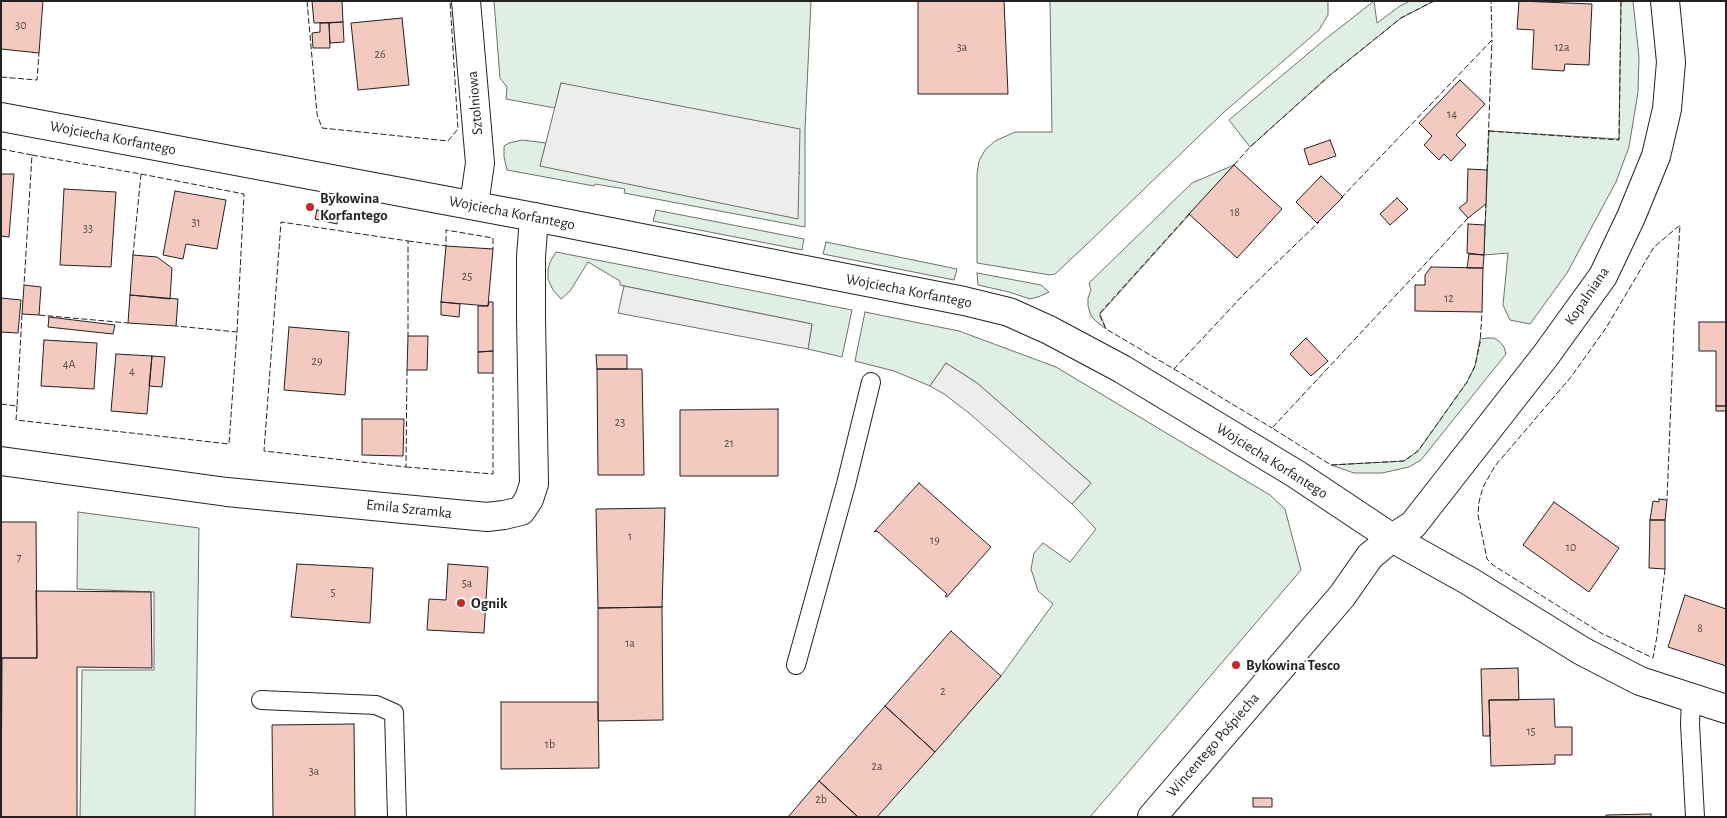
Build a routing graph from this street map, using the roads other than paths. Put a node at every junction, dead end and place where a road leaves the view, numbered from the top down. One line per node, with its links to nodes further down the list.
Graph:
1 (466, 1): 4 (street, Sztolniowa)
2 (1665, 1): 8 (street, Kopalniana)
3 (1, 117): 4 (street, Wojciecha Korfantego)
4 (474, 205): 5 (street, Wojciecha Korfantego)
5 (534, 217): 7 (street, Emila Szramka); 8 (street, Wojciecha Korfantego)
6 (870, 382): 9 (lane)
7 (1, 461)
8 (1392, 538): 10 (street, Wojciecha Korfantego); 14 (street, Wincentego Pośpiecha)
9 (796, 665)
10 (1691, 698): 12 (street, Wojciecha Korfantego); 15 (lane)
11 (261, 700): 13 (lane)
12 (1726, 709)
13 (397, 817)
14 (1152, 817)
15 (1695, 817)

